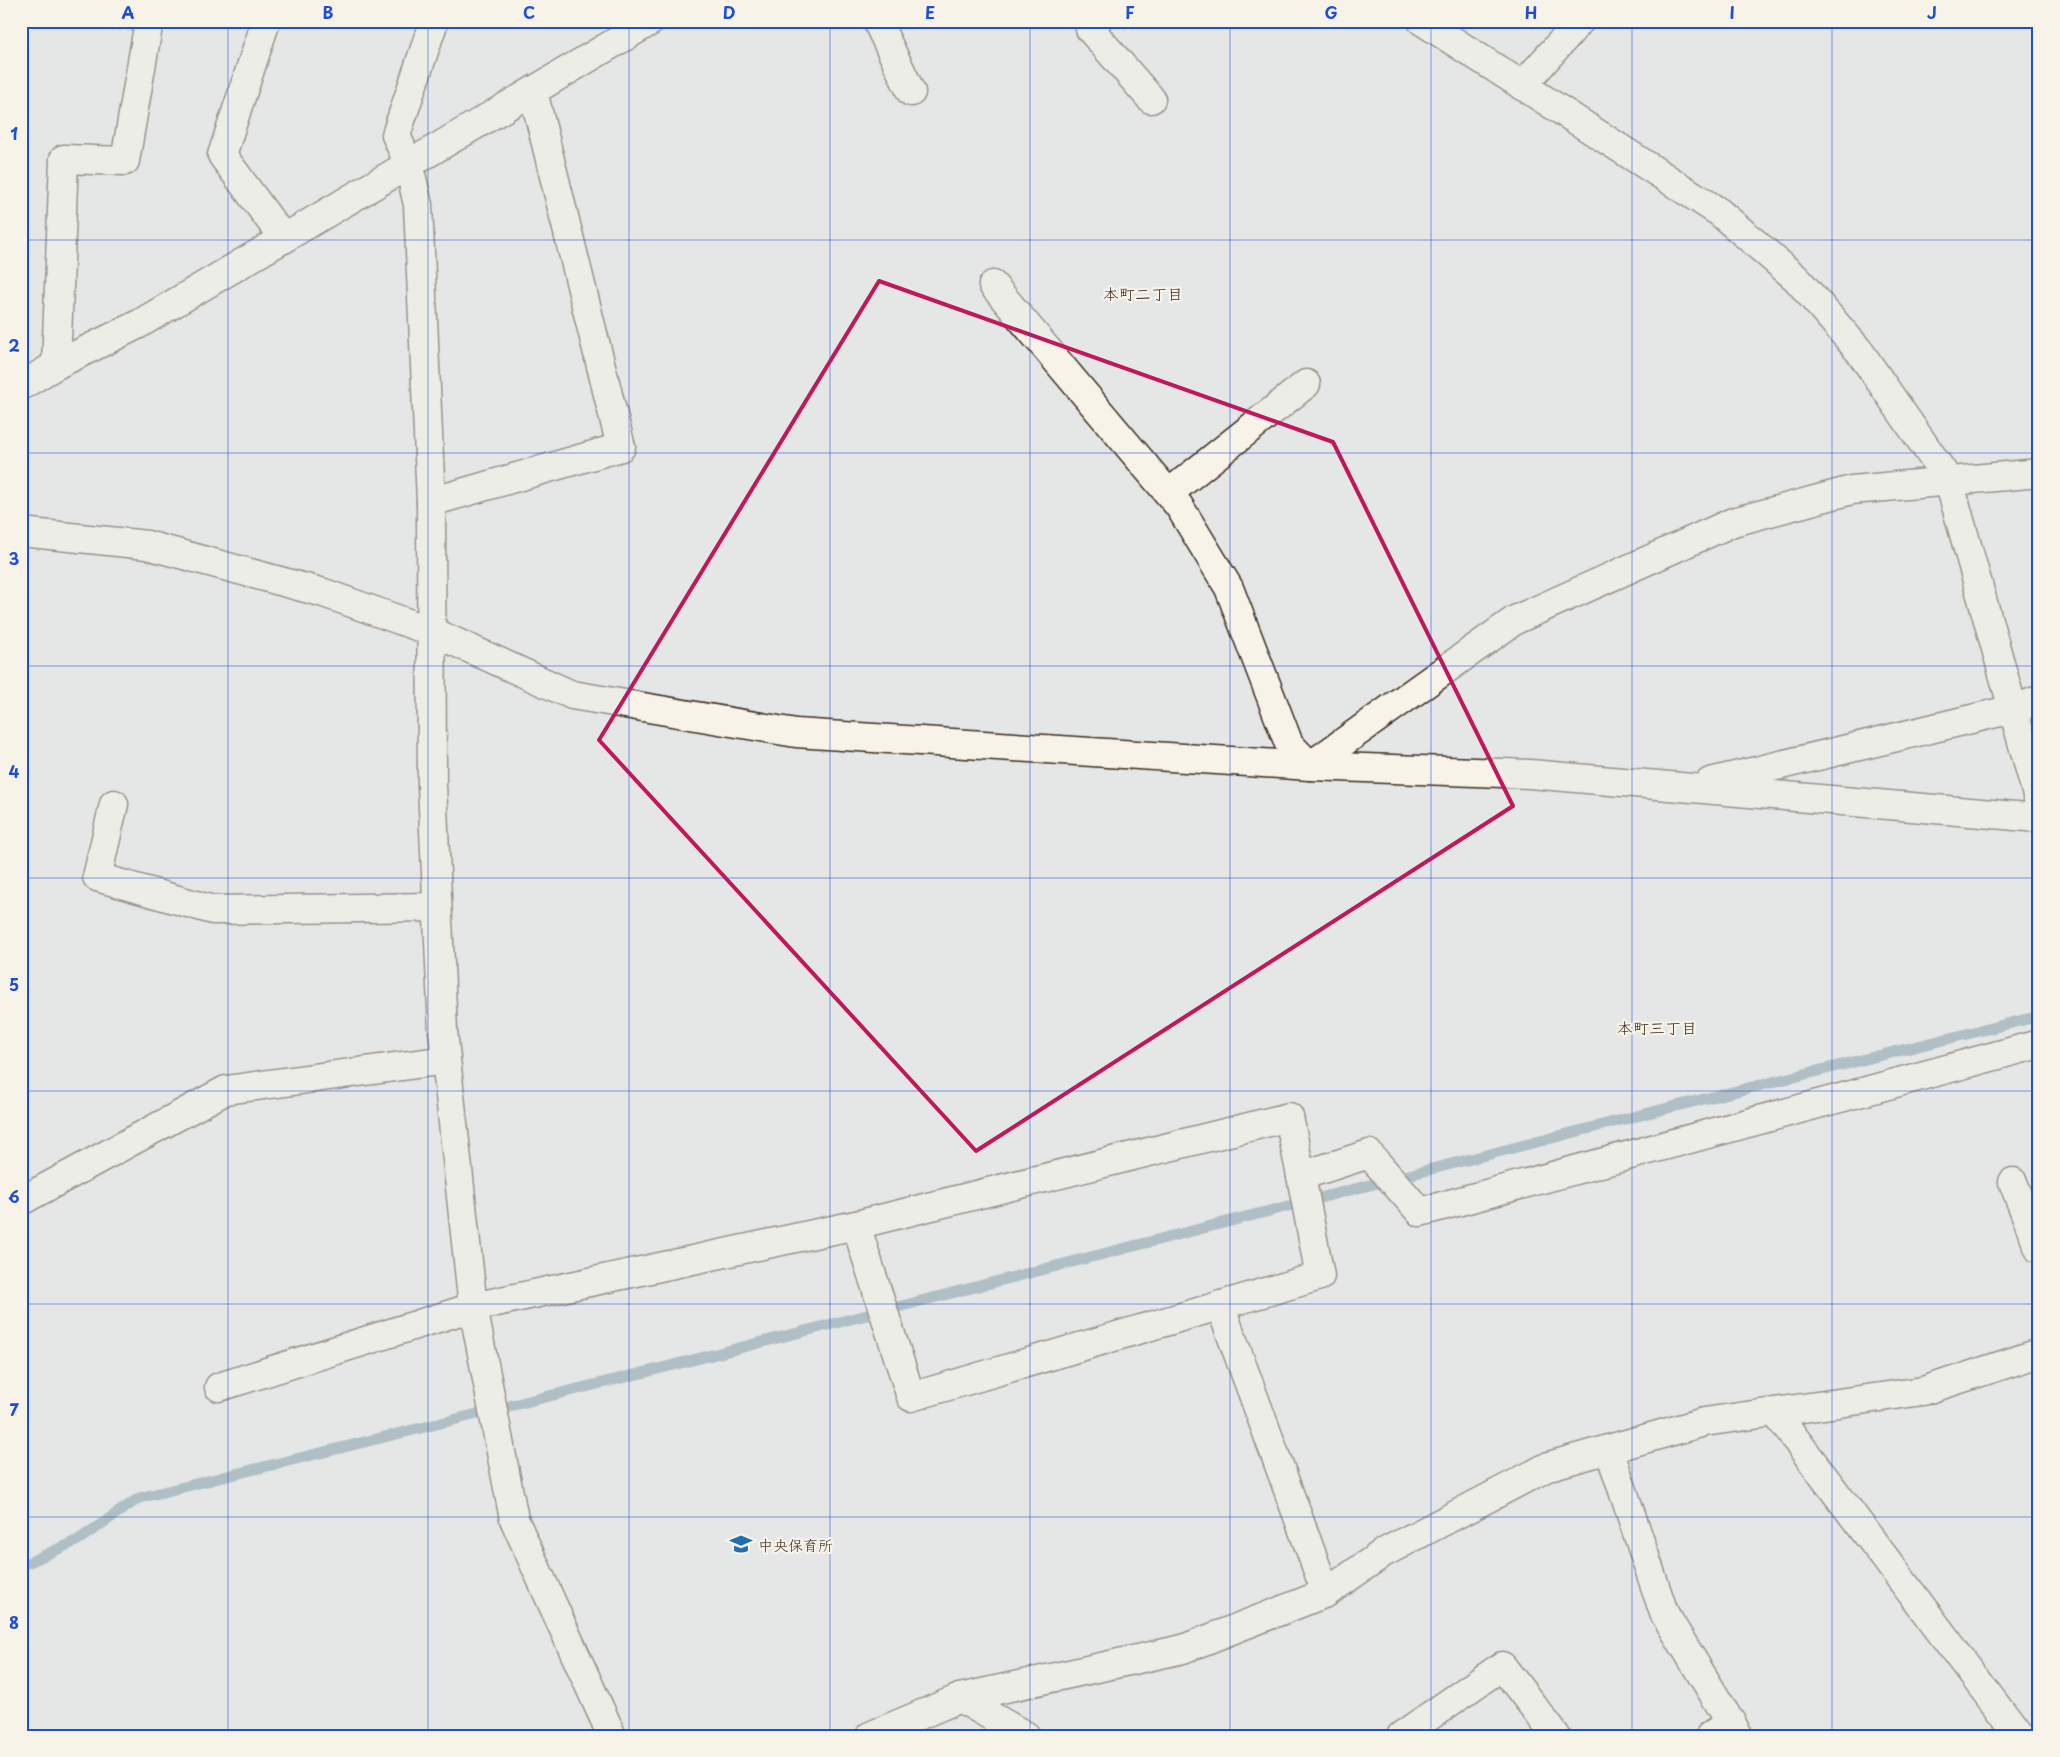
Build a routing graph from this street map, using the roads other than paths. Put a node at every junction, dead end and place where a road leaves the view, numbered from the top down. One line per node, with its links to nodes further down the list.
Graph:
1 (149, 21): 16 (street)
2 (266, 21): 14 (street)
3 (434, 21): 13 (street)
4 (651, 21): 10 (street)
5 (877, 21): 11 (street)
6 (1097, 21): 12 (street)
7 (1422, 21): 9 (street)
8 (1580, 21): 9 (street)
9 (1522, 86): 20 (street)
10 (533, 91): 13 (street); 22 (street)
11 (911, 92)
12 (1152, 99)
13 (409, 165): 14 (street); 22 (street)
14 (284, 239): 16 (street)
15 (993, 286): 21 (street)
16 (56, 365): 18 (street)
17 (1306, 384): 21 (street)
18 (21, 386)
19 (2039, 473): 20 (street)
20 (1949, 480): 26 (street); 27 (street)
21 (1169, 493): 27 (street)
22 (431, 502): 24 (street)
23 (21, 532): 24 (street)
24 (433, 632): 27 (street); 32 (street)
25 (2039, 700): 26 (street)
26 (2013, 709): 28 (street); 29 (street)
27 (1310, 766): 28 (street)
28 (1687, 787): 31 (street)
29 (2039, 802)
30 (114, 804): 32 (street)
31 (2039, 818)
32 (437, 907): 34 (street)
33 (2039, 1044): 35 (street)
34 (446, 1060): 37 (street); 41 (street)
35 (1301, 1176): 38 (street); 40 (street)
36 (2013, 1182): 39 (street)
37 (21, 1201)
38 (856, 1225): 40 (street); 41 (street)
39 (2039, 1249)
40 (1220, 1305): 46 (street)
41 (473, 1307): 43 (street); 49 (street)
42 (2039, 1353): 44 (street)
43 (218, 1387)
44 (1775, 1412): 45 (street); 54 (street)
45 (1609, 1449): 46 (street); 48 (street)
46 (1326, 1593): 47 (street)
47 (960, 1698): 50 (street); 51 (street)
48 (1726, 1731)
49 (612, 1736)
50 (870, 1736)
51 (1026, 1736)
52 (1401, 1736): 53 (street)
53 (1556, 1736)
54 (2019, 1736)

